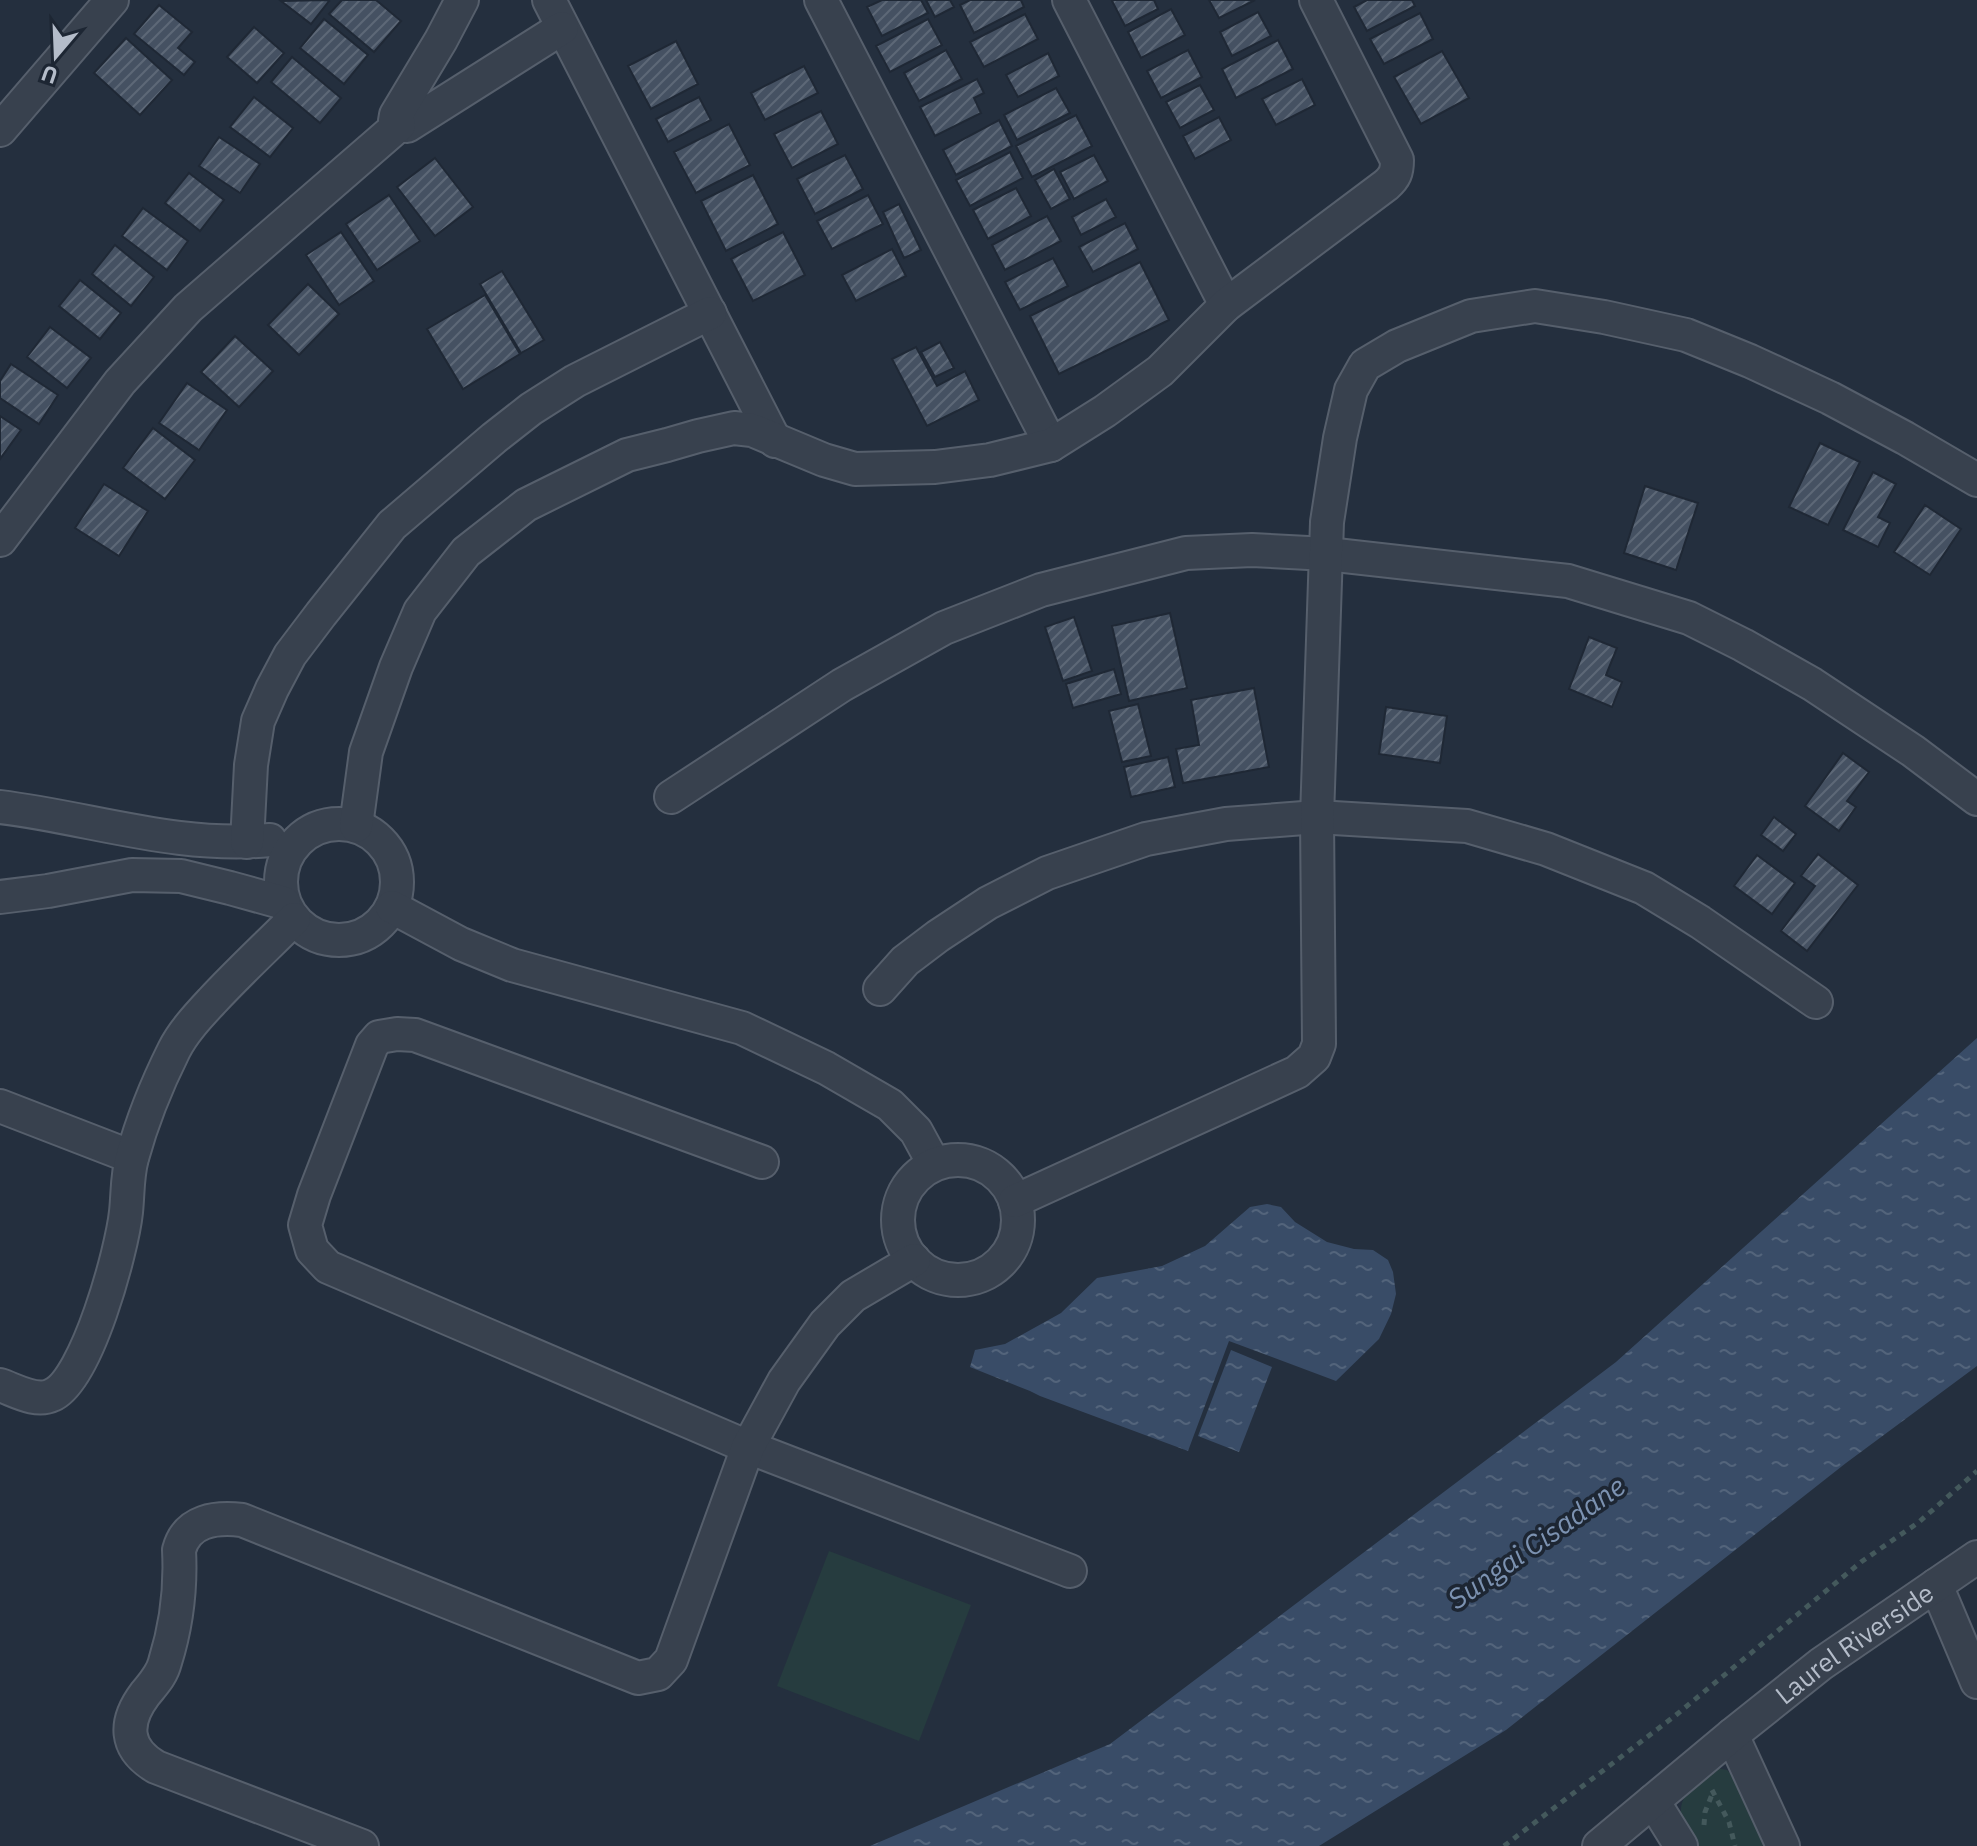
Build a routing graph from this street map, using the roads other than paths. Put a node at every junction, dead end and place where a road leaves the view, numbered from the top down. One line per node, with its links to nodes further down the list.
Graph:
1 (112, 0): 8 (street)
2 (462, 0): 7 (street)
3 (821, 0): 12 (street)
4 (1069, 0): 9 (street)
5 (1316, 0): 9 (street)
6 (556, 14): 7 (street); 10 (street)
7 (399, 125): 14 (street)
8 (0, 130)
9 (1226, 305): 12 (street)
10 (710, 313): 11 (street); 22 (street)
11 (775, 441): 12 (street); 20 (street)
12 (1051, 445)
13 (1977, 480): 15 (street)
14 (0, 540)
15 (1327, 554): 16 (street); 17 (street); 19 (street)
16 (671, 797)
17 (1977, 799)
18 (0, 807): 22 (street)
19 (1317, 817): 26 (street); 27 (street); 32 (street)
20 (356, 826): 21 (street); 24 (street)
21 (302, 837): 22 (street); 25 (street)
22 (247, 842)
23 (0, 897): 25 (street)
24 (392, 907): 25 (street); 31 (street)
25 (289, 911): 29 (street)
26 (880, 989)
27 (1816, 1002)
28 (0, 1106): 29 (street)
29 (132, 1157): 34 (street)
30 (762, 1162): 35 (street)
31 (934, 1164): 32 (street); 33 (street)
32 (1015, 1201): 33 (street)
33 (914, 1260): 35 (street)
34 (0, 1385)
35 (748, 1447): 37 (street); 43 (street)
36 (1977, 1557): 38 (street, Laurel Riverside)
37 (1070, 1571)
38 (1936, 1585): 39 (street); 40 (street, Laurel Riverside)
39 (1977, 1682)
40 (1732, 1735): 41 (street, Laurel Riverside); 45 (street)
41 (1653, 1801): 42 (street); 44 (street, Laurel Riverside)
42 (1692, 1837)
43 (362, 1846)
44 (1599, 1846)
45 (1783, 1846)

